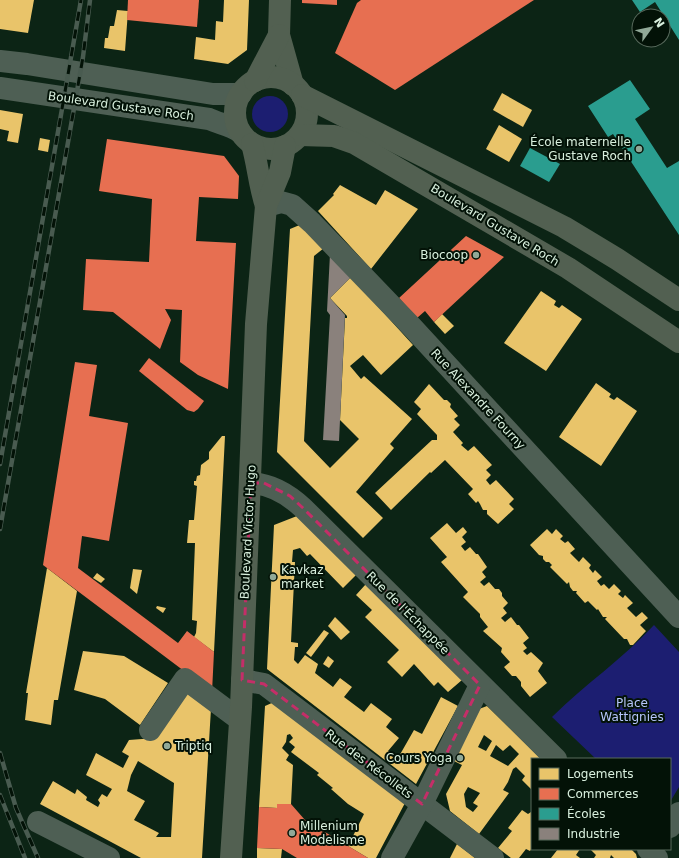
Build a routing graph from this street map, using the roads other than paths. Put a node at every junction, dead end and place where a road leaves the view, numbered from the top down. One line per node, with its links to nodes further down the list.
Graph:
1 (280, 0): 2 (main road)
2 (279, 35): 5 (main road); 6 (main road)
3 (0, 61): 5 (street, Boulevard Gustave Roch)
4 (0, 88): 7 (street, Boulevard Gustave Roch)
5 (248, 88): 6 (main road); 7 (main road)
6 (297, 90): 8 (main road); 10 (main road, Boulevard Gustave Roch)
7 (246, 138): 8 (main road); 9 (main road, Boulevard Victor Hugo)
8 (292, 141): 9 (main road, Boulevard Victor Hugo); 11 (main road, Boulevard Gustave Roch)
9 (266, 206): 12 (main road, Boulevard Victor Hugo); 13 (street, Rue Alexandre Fourny)
10 (679, 300)
11 (679, 342)
12 (251, 483): 14 (main road, Boulevard Victor Hugo); 15 (street, Rue de l'Échappée)
13 (679, 617)
14 (242, 680): 16 (main road, Boulevard Victor Hugo); 19 (street, Rue des Récollets)
15 (480, 685): 18 (street, Rue de l'Échappée); 19 (street)
16 (240, 720): 17 (street); 24 (main road, Boulevard Victor Hugo)
17 (150, 730)
18 (555, 758)
19 (422, 804): 25 (street); 26 (street, Rue des Récollets)
20 (679, 812): 22 (street)
21 (38, 822): 23 (street)
22 (671, 825)
23 (109, 858)
24 (231, 858)
25 (392, 858)
26 (493, 858)

